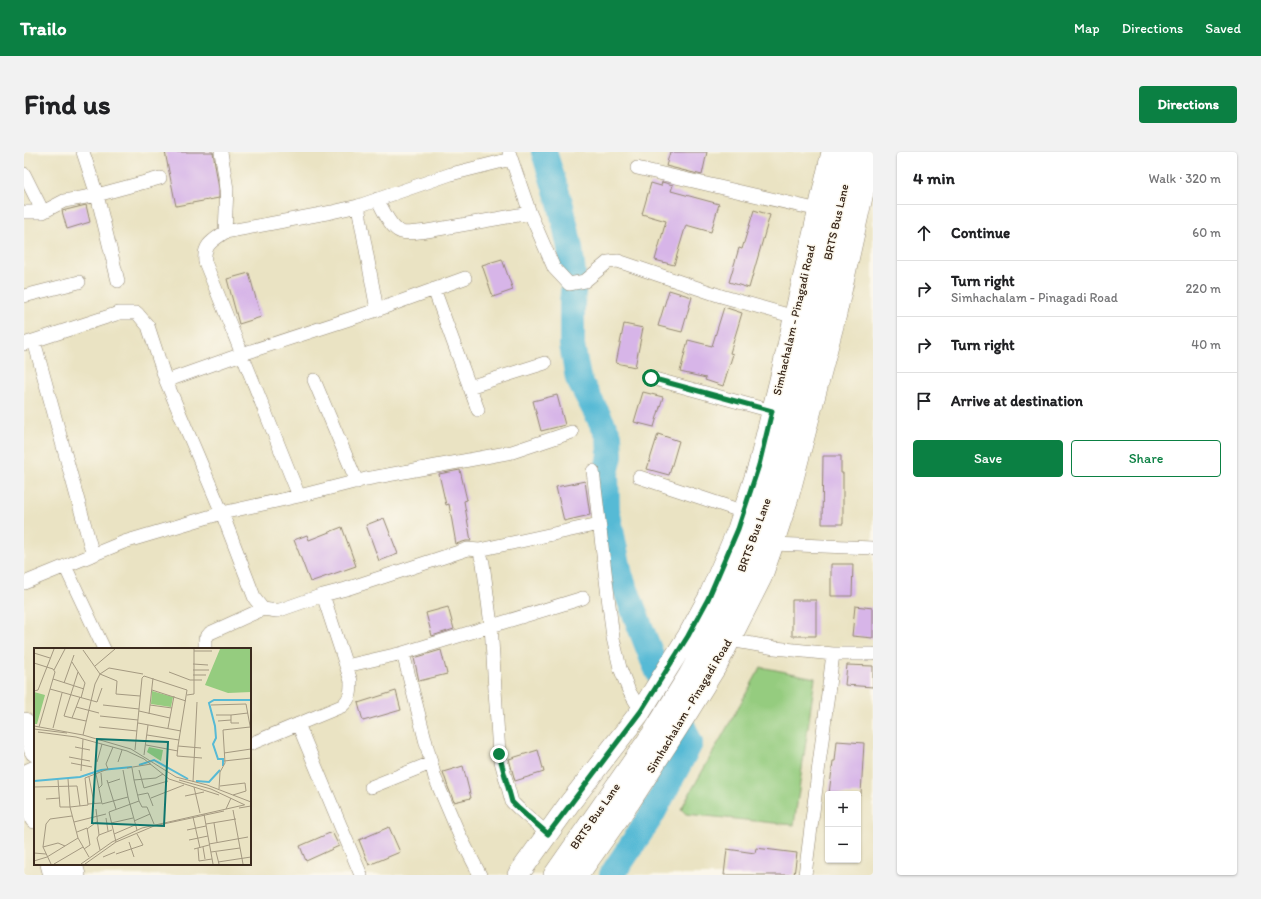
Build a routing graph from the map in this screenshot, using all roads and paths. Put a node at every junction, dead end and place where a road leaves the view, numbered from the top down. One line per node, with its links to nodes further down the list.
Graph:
1 (83, 152): 10 (street)
2 (832, 152): 13 (main road, Simhachalam - Pinagadi Road)
3 (852, 152): 78 (main road, BRTS Bus Lane)
4 (872, 152): 42 (main road, Simhachalam - Pinagadi Road)
5 (225, 153): 17 (street)
6 (510, 155): 11 (street); 16 (street)
7 (637, 168): 13 (street)
8 (24, 174): 15 (street)
9 (160, 178): 10 (street)
10 (97, 195): 15 (street); 19 (street)
11 (377, 199): 12 (street); 16 (street)
12 (358, 206): 17 (street); 23 (street)
13 (819, 210): 24 (main road, Simhachalam - Pinagadi Road)
14 (24, 212): 15 (street)
15 (43, 212)
16 (530, 213): 24 (street)
17 (225, 232): 26 (street)
18 (465, 278): 21 (street)
19 (118, 281)
20 (79, 282): 22 (street)
21 (434, 289): 23 (street); 31 (street)
22 (24, 296)
23 (377, 310): 26 (street)
24 (795, 317): 33 (main road, Simhachalam - Pinagadi Road)
25 (29, 342): 30 (street); 45 (street)
26 (242, 354): 30 (street); 38 (street)
27 (545, 363): 31 (street)
28 (651, 378): 33 (street)
29 (314, 380): 37 (street)
30 (166, 381): 40 (street)
31 (469, 386): 32 (street)
32 (478, 410)
33 (772, 411): 39 (main road, Simhachalam - Pinagadi Road)
34 (572, 432): 37 (street)
35 (593, 471): 41 (street)
36 (639, 476): 39 (street)
37 (357, 482): 38 (street)
38 (299, 496): 40 (street)
39 (744, 512): 59 (main road, Simhachalam - Pinagadi Road)
40 (222, 514): 45 (street); 50 (street)
41 (599, 524): 44 (street); 59 (street)
42 (773, 544): 43 (street); 52 (main road, Simhachalam - Pinagadi Road)
43 (873, 548)
44 (479, 550): 48 (street); 51 (street)
45 (93, 555): 46 (street)
46 (65, 566): 47 (street); 53 (street)
47 (25, 582)
48 (323, 595): 50 (street); 58 (street)
49 (583, 598): 51 (street)
50 (263, 609): 54 (street)
51 (491, 625): 55 (street); 70 (street)
52 (730, 640): 56 (street); 79 (main road, Simhachalam - Pinagadi Road)
53 (104, 648)
54 (205, 648)
55 (403, 653): 58 (street); 64 (street)
56 (833, 654): 57 (street); 80 (street)
57 (873, 654)
58 (346, 666): 61 (street)
59 (641, 711): 70 (main road, Simhachalam - Pinagadi Road)
60 (24, 723): 63 (main road)
61 (298, 724): 62 (street); 75 (street)
62 (251, 744)
63 (34, 748)
64 (431, 763): 68 (street); 76 (street)
65 (34, 771): 66 (main road)
66 (24, 776)
67 (24, 786): 69 (main road)
68 (371, 787)
69 (34, 815)
70 (548, 834): 77 (main road, Simhachalam - Pinagadi Road)
71 (51, 865): 73 (main road)
72 (72, 865): 74 (main road)
73 (54, 875)
74 (75, 875)
75 (361, 875)
76 (480, 875)
77 (518, 875)
78 (554, 875)
79 (578, 875)
80 (805, 875)

